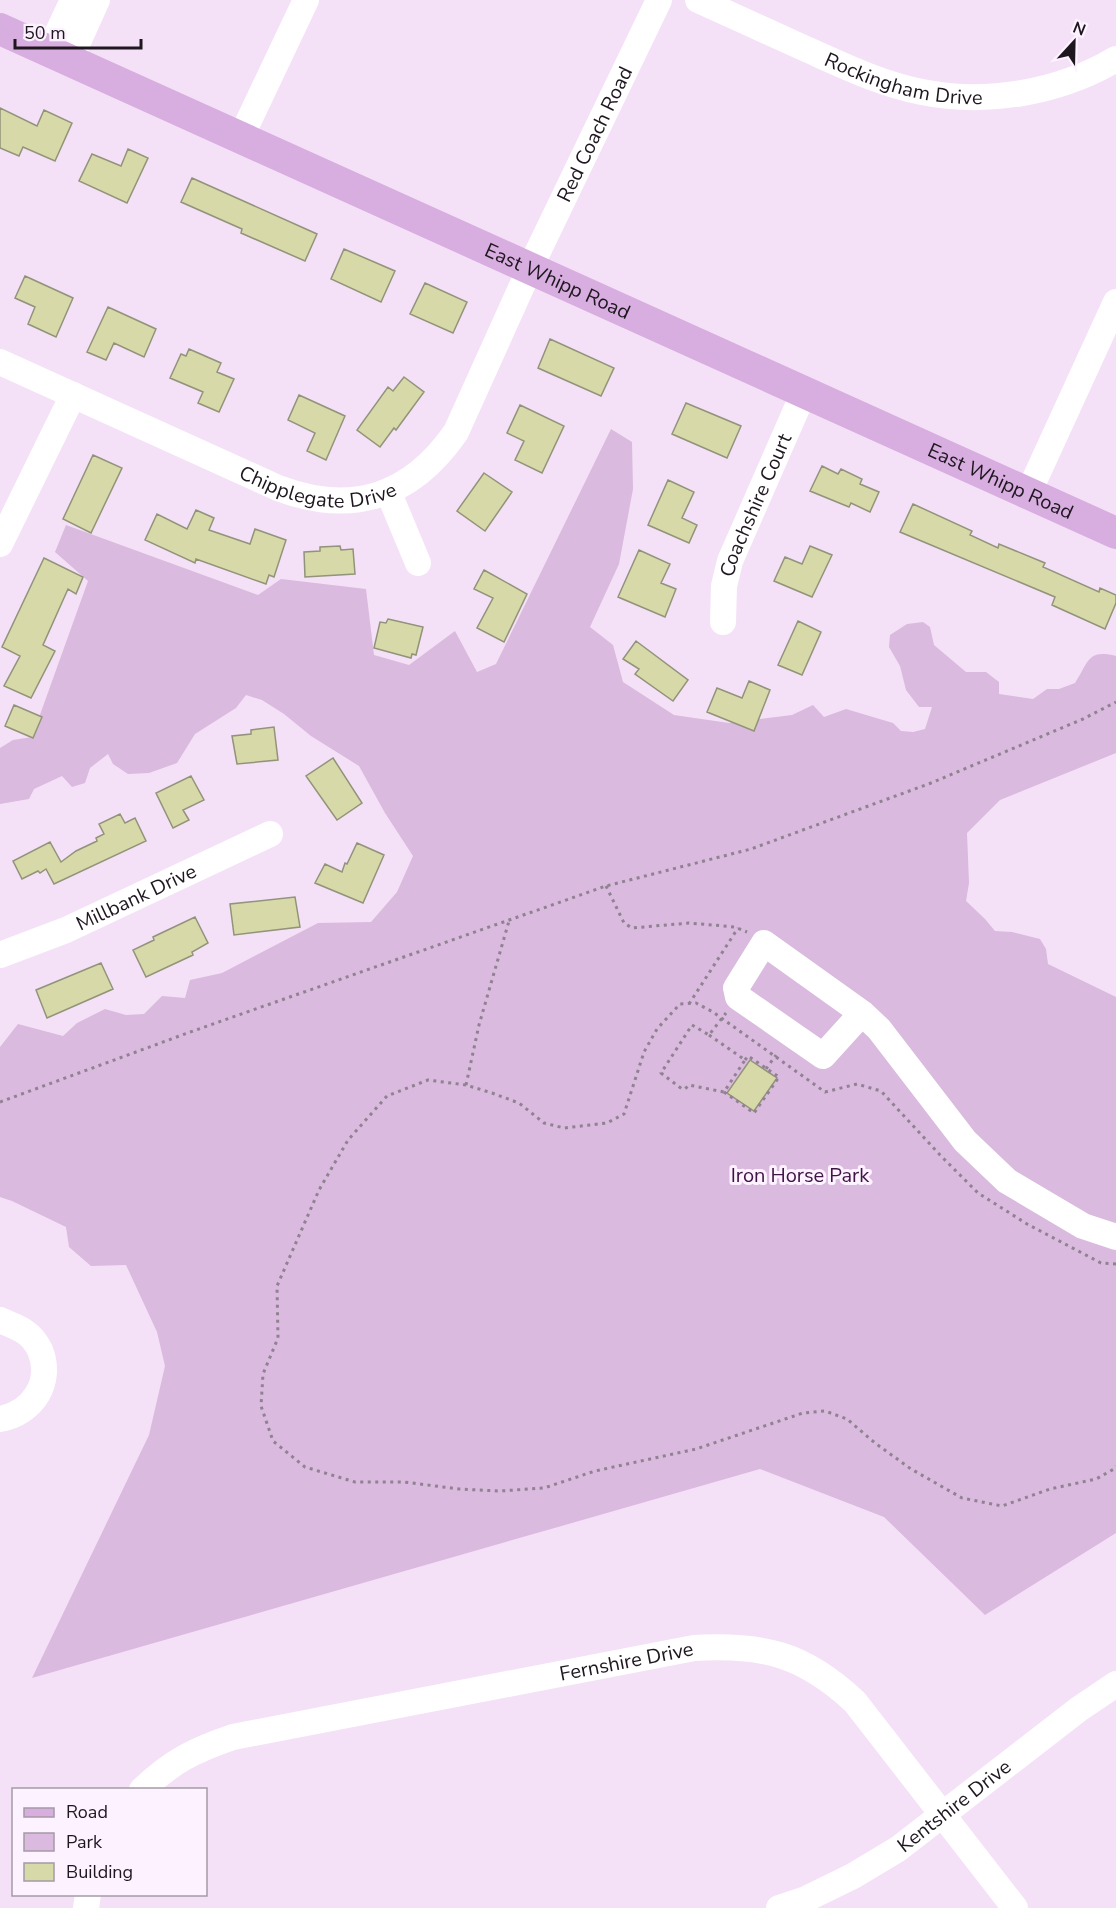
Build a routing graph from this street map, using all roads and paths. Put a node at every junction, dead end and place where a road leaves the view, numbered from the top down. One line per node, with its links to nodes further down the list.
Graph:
1 (74, 0): 7 (street)
2 (97, 0): 7 (street)
3 (306, 0): 9 (street)
4 (659, 0): 10 (street, Red Coach Road)
5 (698, 0): 8 (street, Rockingham Drive)
6 (0, 29): 7 (main road, East Whipp Road)
7 (60, 55): 9 (main road, East Whipp Road)
8 (1116, 59)
9 (241, 137): 10 (main road, East Whipp Road)
10 (530, 268): 13 (main road, East Whipp Road); 15 (street, Chipplegate Drive)
11 (1116, 302): 16 (street)
12 (0, 362): 14 (street, Chipplegate Drive)
13 (804, 392): 16 (main road, East Whipp Road); 20 (street, Coachshire Court)
14 (73, 395): 15 (street, Chipplegate Drive); 18 (street)
15 (388, 491): 19 (street)
16 (1028, 494): 17 (main road, East Whipp Road)
17 (1116, 533)
18 (0, 544)
19 (417, 563)
20 (723, 622)
21 (1116, 702): 23 (path)
22 (270, 834): 27 (street, Millbank Drive)
23 (606, 886): 24 (path); 25 (path)
24 (510, 920): 33 (path); 35 (path)
25 (738, 928): 26 (path); 29 (path)
26 (764, 943): 28 (street); 30 (street)
27 (0, 955)
28 (738, 997): 30 (street); 31 (path)
29 (688, 1004): 33 (path); 37 (path)
30 (862, 1012): 36 (street)
31 (710, 1035): 32 (path); 34 (path)
32 (745, 1060): 34 (path); 34 (path)
33 (466, 1084): 40 (path)
34 (724, 1092)
35 (0, 1102)
36 (1116, 1237)
37 (1116, 1264)
38 (0, 1320): 39 (street)
39 (0, 1419)
40 (1116, 1466)
41 (1116, 1684): 43 (street, Kentshire Drive)
42 (144, 1788): 43 (street, Fernshire Drive)
43 (941, 1814): 44 (street, Kentshire Drive); 45 (street, Fernshire Drive)
44 (779, 1908)
45 (1015, 1908)

